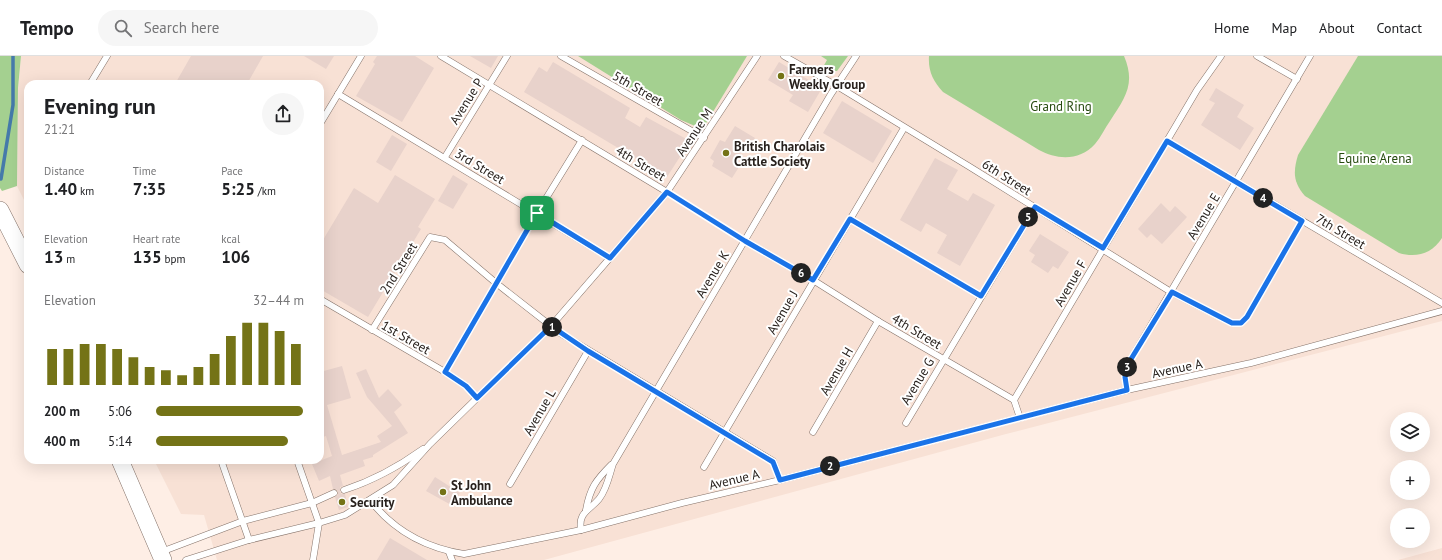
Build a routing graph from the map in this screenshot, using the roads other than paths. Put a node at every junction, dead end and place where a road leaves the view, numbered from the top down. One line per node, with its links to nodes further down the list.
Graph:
1 (107, 56): 13 (lane)
2 (361, 56): 16 (lane)
3 (441, 56): 14 (lane, 4th Street)
4 (507, 56): 14 (lane, Avenue P)
5 (561, 56): 19 (lane, 5th Street)
6 (757, 56): 19 (lane, Avenue M)
7 (784, 56): 15 (lane, 6th Street)
8 (856, 56): 15 (lane, Avenue K)
9 (1221, 56): 21 (lane, Avenue F)
10 (1258, 56): 12 (lane)
11 (1310, 56): 12 (lane, Avenue E)
12 (1297, 79): 23 (lane, Avenue E)
13 (92, 80)
14 (489, 85): 20 (lane, 4th Street); 22 (lane, Avenue P)
15 (837, 86): 18 (lane, 6th Street); 30 (lane, Avenue K)
16 (338, 94): 17 (lane); 22 (lane, 3rd Street)
17 (324, 117)
18 (904, 128): 25 (lane, 6th Street); 28 (lane, Avenue J)
19 (704, 138): 24 (lane, Avenue M)
20 (582, 140): 24 (lane, 4th Street); 27 (lane)
21 (1167, 141): 23 (lane, 7th Street); 31 (lane, Avenue F)
22 (444, 157): 27 (lane, 3rd Street)
23 (1236, 182): 29 (lane, 7th Street); 36 (lane, Avenue E)
24 (667, 192): 30 (lane, 4th Street); 33 (lane, Avenue M)
25 (1035, 207): 31 (lane, 6th Street); 37 (lane, Avenue G)
26 (0, 210): 32 (main road)
27 (537, 213): 33 (lane, 3rd Street); 35 (lane)
28 (850, 219): 34 (lane, Avenue J); 37 (lane)
29 (1302, 221): 36 (lane, 6th Street); 39 (lane, 7th Street)
30 (745, 241): 34 (lane, 4th Street); 48 (lane, Avenue K)
31 (1103, 248): 36 (lane, 6th Street); 50 (lane, Avenue F)
32 (24, 257)
33 (610, 258): 42 (lane, Avenue M)
34 (813, 280): 41 (lane, 4th Street); 54 (lane, Avenue J)
35 (496, 283): 42 (lane, 2nd Street); 43 (lane, 2nd Street); 46 (lane)
36 (1172, 292): 47 (lane, Avenue E)
37 (981, 296): 45 (lane, Avenue G)
38 (324, 301): 43 (lane, 1st Street)
39 (1442, 303)
40 (1442, 311): 47 (lane, Avenue A)
41 (878, 321): 45 (lane, 4th Street); 53 (lane, Avenue H)
42 (551, 326): 44 (lane, 2nd Street); 49 (lane, Avenue M)
43 (372, 330): 46 (lane, 1st Street)
44 (588, 351): 48 (lane, 2nd Street); 62 (lane, Avenue L)
45 (943, 359): 50 (lane, 4th Street); 52 (lane, Avenue G)
46 (445, 372): 49 (lane, 1st Street)
47 (1127, 390): 51 (lane, Avenue A)
48 (655, 392): 54 (lane, 2nd Street); 59 (lane, Avenue K)
49 (477, 398): 55 (lane, Avenue M)
50 (1014, 400): 51 (lane)
51 (1020, 418): 61 (lane, Avenue A)
52 (906, 423)
53 (813, 432)
54 (724, 433): 60 (lane, Avenue J); 61 (lane, 2nd Street)
55 (430, 444): 63 (lane); 65 (lane)
56 (122, 464): 73 (main road)
57 (222, 464): 68 (lane)
58 (298, 464): 66 (lane)
59 (613, 464): 67 (lane, Avenue K); 67 (lane, Avenue K)
60 (704, 467)
61 (780, 480): 70 (lane, Avenue A)
62 (510, 484)
63 (344, 490)
64 (334, 493): 66 (lane)
65 (370, 500): 69 (lane); 72 (lane, Avenue A)
66 (312, 502): 68 (lane); 69 (lane)
67 (586, 510): 70 (lane, Avenue K)
68 (242, 522): 71 (lane); 73 (lane)
69 (319, 523): 71 (lane); 75 (lane)
70 (581, 530): 72 (lane, Avenue A)
71 (249, 540): 74 (lane)
72 (449, 552): 76 (lane)
73 (161, 556)
74 (186, 560)
75 (313, 560)
76 (452, 560)

